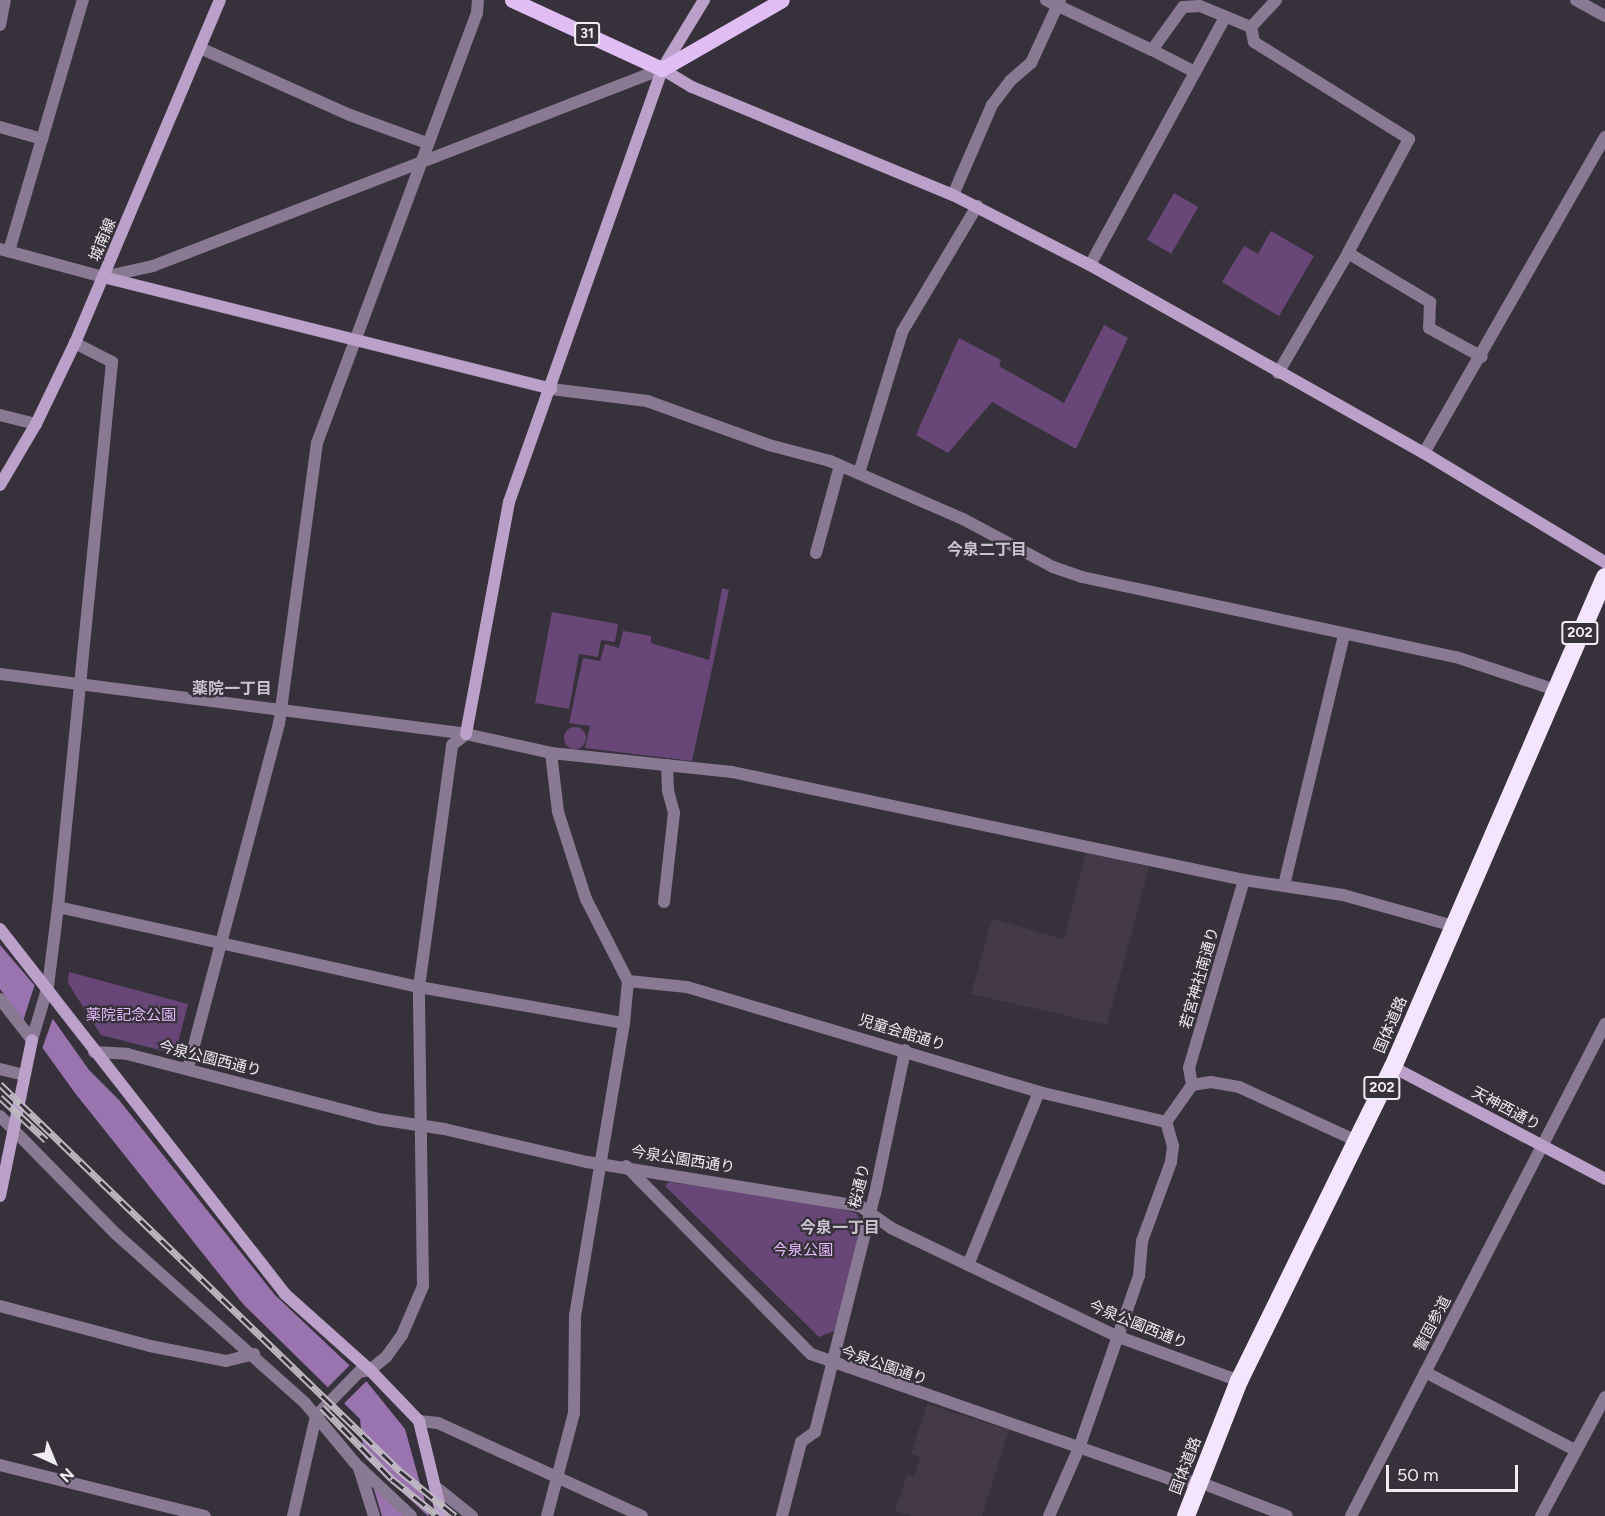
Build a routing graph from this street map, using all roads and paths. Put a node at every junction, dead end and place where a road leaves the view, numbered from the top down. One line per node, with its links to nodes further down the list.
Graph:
1 (5, 0): 13 (street)
2 (82, 0): 21 (street)
3 (220, 0): 15 (street, 城南線)
4 (478, 0): 22 (street)
5 (512, 0): 17 (main road, 31)
6 (704, 0): 17 (street)
7 (782, 0): 17 (main road)
8 (1276, 0): 14 (street)
9 (1576, 0): 11 (street)
10 (1055, 2): 16 (street); 24 (street)
11 (1605, 16)
12 (1225, 17): 14 (street); 16 (street); 18 (street)
13 (0, 25)
14 (1251, 27): 27 (street)
15 (201, 48): 22 (street); 29 (street, 城南線)
16 (1152, 50): 18 (street)
17 (662, 69): 23 (street); 24 (street); 34 (street)
18 (1195, 72): 28 (street)
19 (0, 127): 21 (street)
20 (1605, 137): 32 (street)
21 (42, 139): 26 (street)
22 (427, 143): 23 (street)
23 (419, 165): 29 (street); 30 (street)
24 (954, 195): 25 (street)
25 (977, 206): 28 (street); 39 (street)
26 (4, 250): 29 (street)
27 (1348, 253): 32 (street); 33 (street)
28 (1090, 265): 33 (street)
29 (103, 277): 30 (street); 31 (street, 城南線)
30 (356, 341): 34 (street); 49 (street)
31 (75, 343): 36 (street, 城南線); 47 (street)
32 (1482, 357): 37 (street)
33 (1278, 373): 37 (street)
34 (551, 390): 38 (street); 50 (street)
35 (0, 416): 36 (street)
36 (36, 424): 40 (street, 城南線)
37 (1424, 453): 42 (street)
38 (840, 465): 39 (street); 41 (street)
39 (859, 473): 45 (street)
40 (0, 485)
41 (816, 553)
42 (1605, 562)
43 (1605, 577): 44 (highway, 国体道路 / 202)
44 (1599, 608): 48 (highway, 国体道路 / 202)
45 (1344, 635): 48 (street); 54 (street)
46 (0, 674): 47 (street)
47 (80, 684): 49 (street); 56 (street)
48 (1556, 690): 57 (highway, 国体道路 / 202)
49 (282, 708): 50 (street); 59 (street)
50 (466, 734): 51 (street); 62 (street)
51 (551, 753): 52 (street); 60 (street)
52 (668, 765): 53 (street); 55 (street)
53 (1244, 880): 54 (street); 73 (street, 若宮神社南通り)
54 (1284, 885): 57 (street)
55 (664, 902)
56 (58, 907): 59 (street); 61 (street)
57 (1453, 926): 69 (highway, 国体道路 / 202)
58 (0, 929): 61 (street)
59 (221, 943): 62 (street); 70 (street)
60 (628, 981): 64 (street); 67 (street, 児童会館通り)
61 (48, 986): 66 (street); 68 (street)
62 (418, 987): 64 (street); 77 (street)
63 (0, 999): 66 (street)
64 (624, 1023): 81 (street)
65 (1605, 1024): 80 (street, 警固参道)
66 (32, 1038): 72 (street)
67 (905, 1050): 74 (street, 児童会館通り); 85 (street, 桜通り)
68 (94, 1052): 70 (street, 今泉公園西通り); 91 (street)
69 (1393, 1067): 79 (highway, 国体道路 / 202); 80 (street, 天神西通り)
70 (188, 1068): 77 (street, 今泉公園西通り)
71 (0, 1069): 72 (street)
72 (24, 1075): 78 (street)
73 (1192, 1085): 76 (street); 79 (street)
74 (1039, 1092): 76 (street, 児童会館通り); 86 (street)
75 (0, 1116): 78 (street)
76 (1166, 1122): 88 (street)
77 (422, 1125): 81 (street, 今泉公園西通り); 91 (street)
78 (13, 1128): 84 (street); 89 (street)
79 (1357, 1141): 93 (highway, 国体道路 / 202)
80 (1544, 1146): 83 (street, 天神西通り); 92 (street, 警固参道)
81 (603, 1162): 82 (street, 今泉公園西通り); 101 (street)
82 (626, 1166): 85 (street, 今泉公園西通り); 90 (street, 今泉公園通り)
83 (1605, 1179)
84 (0, 1196)
85 (869, 1211): 86 (street, 今泉公園西通り); 90 (street, 桜通り)
86 (968, 1265): 88 (street, 今泉公園西通り)
87 (0, 1306): 89 (street)
88 (1119, 1337): 93 (street, 今泉公園西通り); 97 (street)
89 (254, 1354): 95 (street)
90 (831, 1363): 97 (street, 今泉公園通り); 112 (street, 桜通り)
91 (364, 1371): 95 (street); 96 (street)
92 (1425, 1372): 98 (street); 116 (street, 警固参道)
93 (1239, 1381): 102 (highway, 国体道路 / 202)
94 (1605, 1397): 98 (street)
95 (316, 1416): 100 (street); 105 (street)
96 (419, 1420): 101 (street); 103 (street)
97 (1079, 1448): 102 (street, 今泉公園通り); 113 (street)
98 (1575, 1450): 117 (street)
99 (0, 1465): 104 (street)
100 (357, 1465): 106 (street); 107 (street)
101 (556, 1476): 110 (street); 111 (street)
102 (1199, 1482): 114 (highway, 国体道路 / 202); 115 (street, 今泉公園通り)
103 (437, 1488): 108 (street); 109 (street)
104 (206, 1516)
105 (293, 1516)
106 (374, 1516)
107 (411, 1516)
108 (442, 1516)
109 (472, 1516)
110 (547, 1516)
111 (642, 1516)
112 (782, 1516)
113 (1049, 1516)
114 (1186, 1516)
115 (1287, 1516)
116 (1351, 1516)
117 (1541, 1516)

